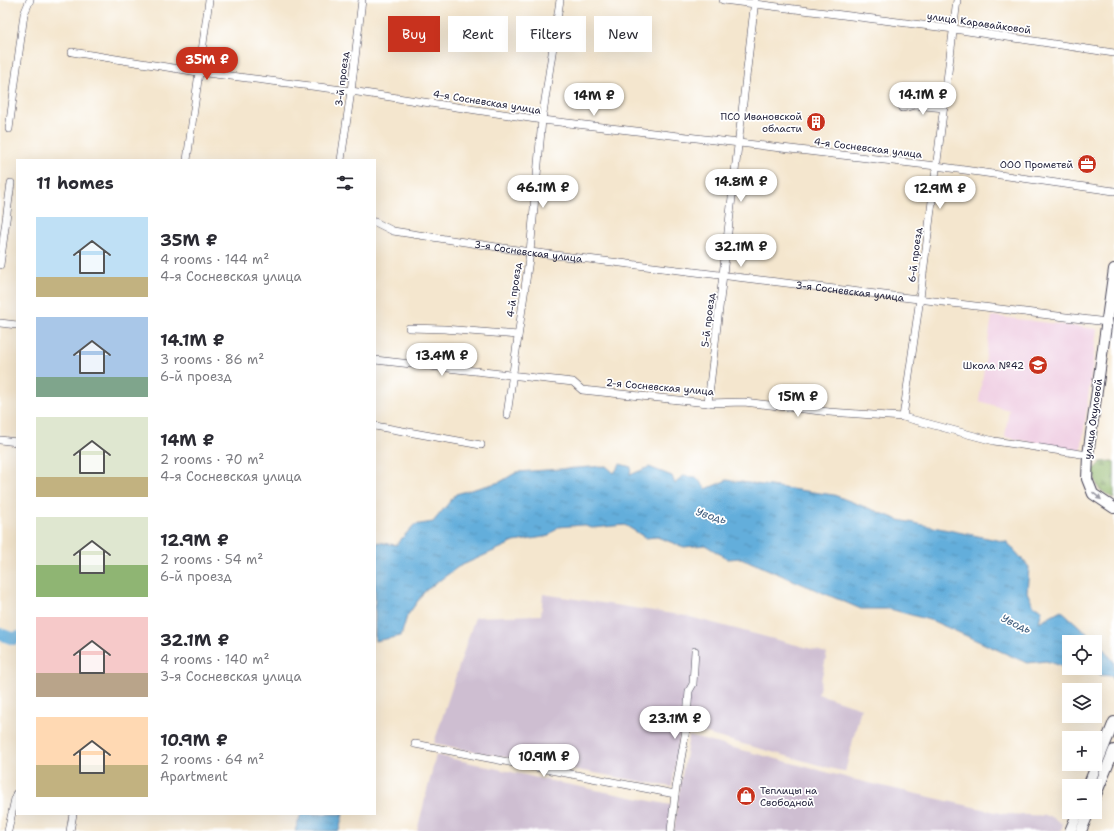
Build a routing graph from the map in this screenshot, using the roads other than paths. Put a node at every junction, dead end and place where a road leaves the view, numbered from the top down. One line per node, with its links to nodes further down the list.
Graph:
1 (30, 0): 16 (street)
2 (209, 0): 11 (street)
3 (362, 0): 12 (street, 3-й проезд)
4 (560, 0): 15 (street, 4-й проезд)
5 (723, 0): 7 (street, улица Каравайковой)
6 (958, 0): 8 (street, 6-й проезд)
7 (755, 2): 8 (street, улица Каравайковой); 17 (street, 5-й проезд)
8 (954, 29): 10 (street, улица Каравайковой); 14 (street, 6-й проезд)
9 (72, 52): 11 (street, 4-я Сосневская улица)
10 (1114, 53)
11 (198, 72): 12 (street, 4-я Сосневская улица); 18 (street)
12 (351, 91): 15 (street, 4-я Сосневская улица); 19 (street, 3-й проезд)
13 (902, 108): 14 (street)
14 (944, 108): 20 (street, 6-й проезд)
15 (542, 120): 17 (street, 4-я Сосневская улица); 24 (street, 4-й проезд)
16 (9, 129)
17 (738, 143): 20 (street, 4-я Сосневская улица); 27 (street, 5-й проезд)
18 (187, 159)
19 (341, 159)
20 (936, 166): 22 (street, 4-я Сосневская улица); 28 (street, 6-й проезд)
21 (11, 183): 25 (street)
22 (1114, 191)
23 (376, 222): 24 (street, 3-я Сосневская улица)
24 (530, 252): 27 (street, 3-я Сосневская улица); 33 (street, 4-й проезд)
25 (0, 265)
26 (1114, 269): 30 (main road, улица Окуловой)
27 (723, 276): 28 (street, 3-я Сосневская улица); 36 (street, 5-й проезд)
28 (920, 298): 30 (street, 3-я Сосневская улица); 38 (street, 6-й проезд)
29 (0, 323): 31 (street)
30 (1111, 323): 43 (main road, улица Окуловой)
31 (16, 326)
32 (409, 328): 33 (street)
33 (518, 335): 35 (street, 4-й проезд)
34 (376, 360): 35 (street, 2-я Сосневская улица)
35 (512, 375): 36 (street, 2-я Сосневская улица); 37 (street, 4-й проезд)
36 (708, 403): 38 (street, 2-я Сосневская улица)
37 (507, 415)
38 (903, 417): 43 (street, 2-я Сосневская улица)
39 (376, 426): 42 (street)
40 (0, 440): 41 (street)
41 (16, 442)
42 (481, 445)
43 (1088, 455): 44 (main road, улица Окуловой, one-way to 44)
44 (1114, 508)
45 (695, 651): 52 (street)
46 (1114, 722): 49 (main road)
47 (415, 744): 52 (street)
48 (1114, 750): 50 (main road)
49 (1091, 779)
50 (1102, 780)
51 (16, 794): 56 (street)
52 (675, 794): 58 (street)
53 (73, 815): 57 (street)
54 (1075, 819): 59 (main road)
55 (1086, 819): 60 (main road)
56 (8, 831)
57 (70, 831)
58 (671, 831)
59 (1070, 831)
60 (1081, 831)

